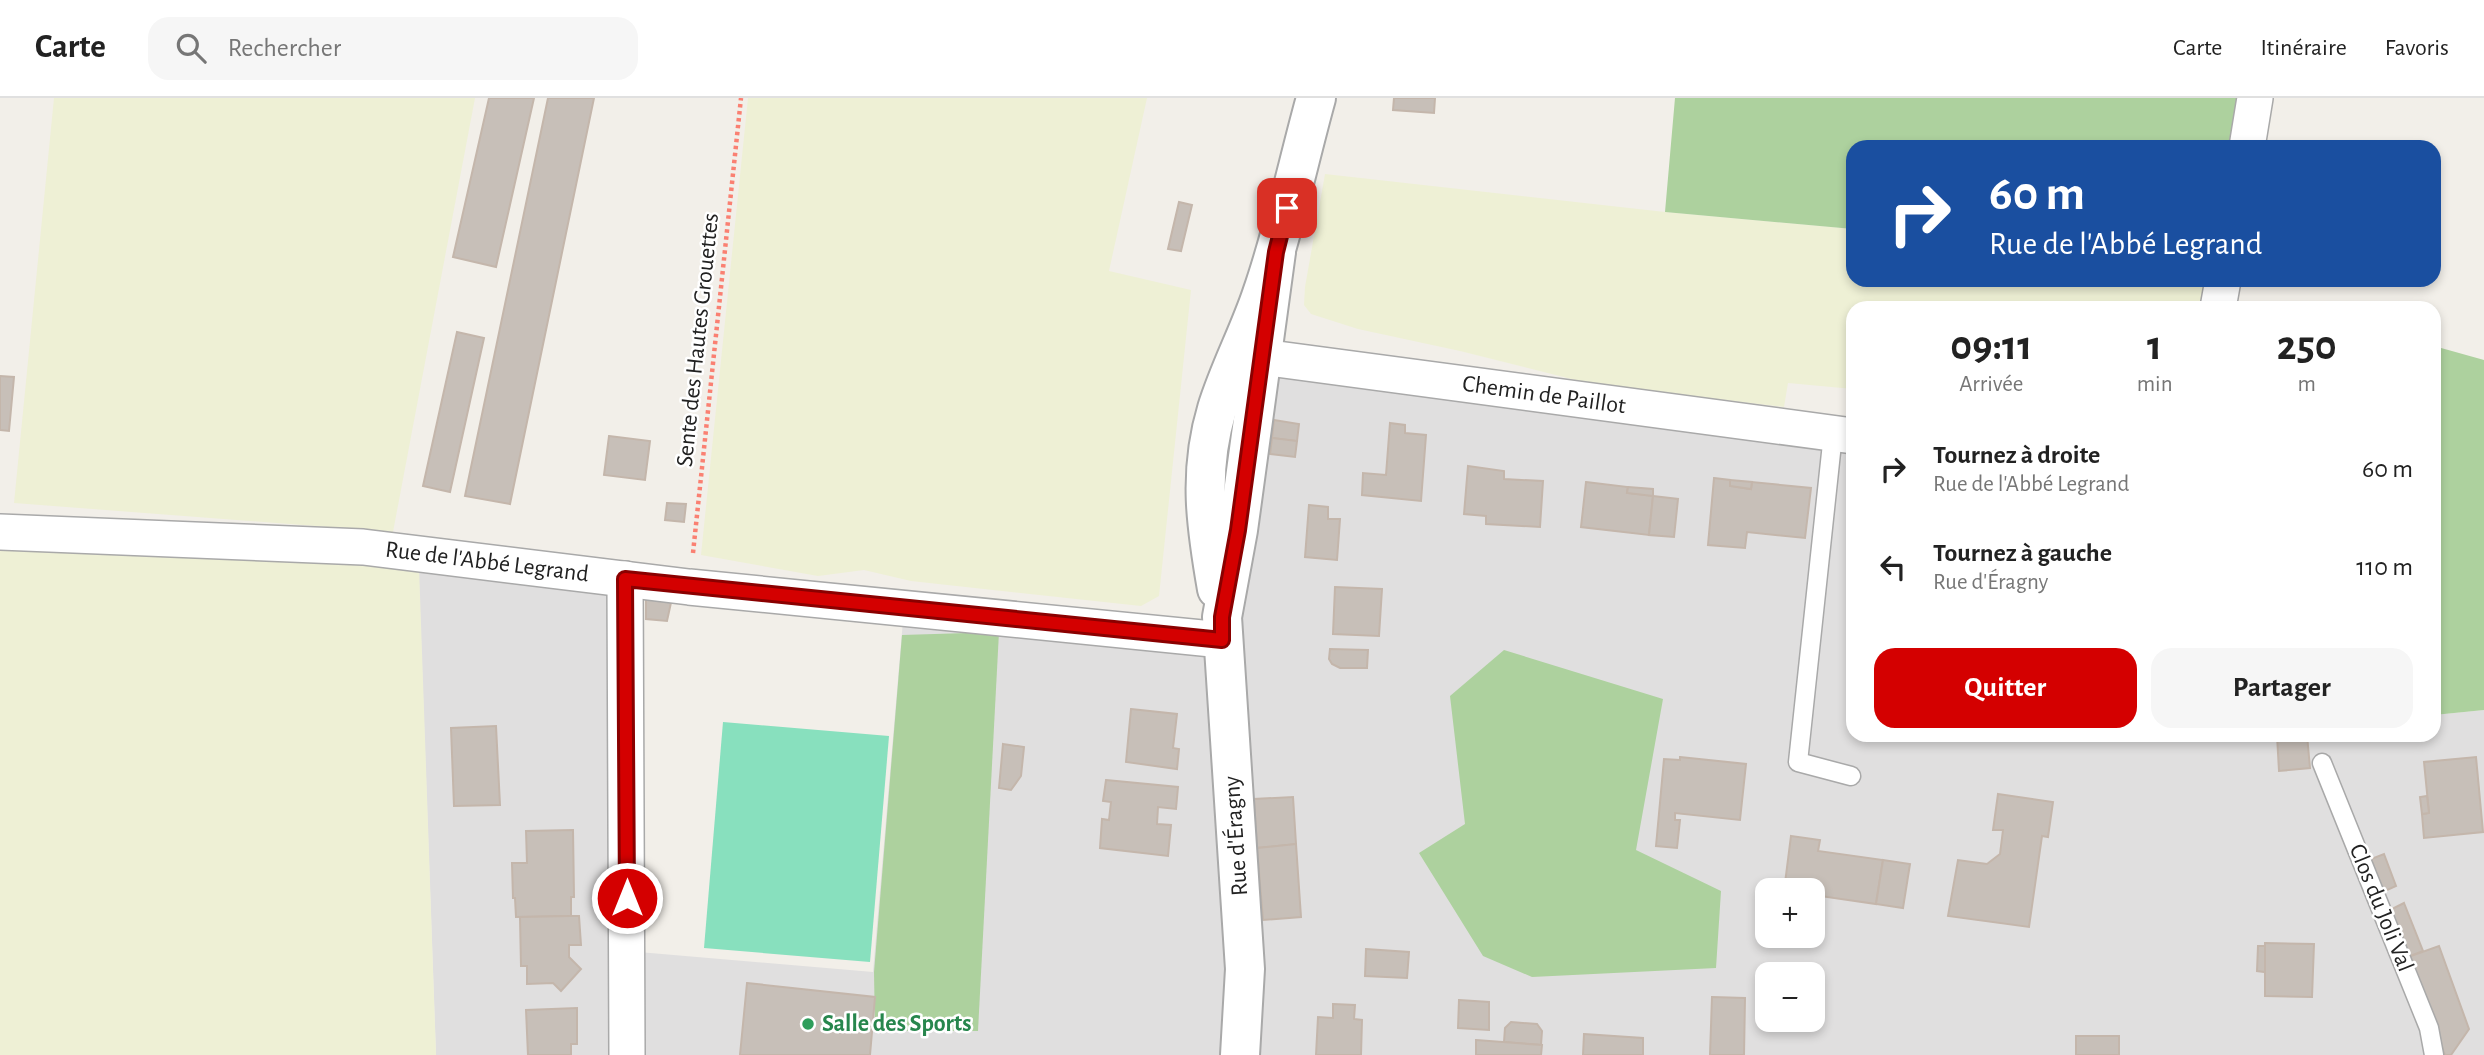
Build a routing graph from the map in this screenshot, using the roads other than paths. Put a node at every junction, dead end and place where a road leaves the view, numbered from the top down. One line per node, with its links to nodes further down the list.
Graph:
1 (1316, 98): 4 (street, Rue d'Éragny)
2 (2255, 98): 3 (street)
3 (2247, 140)
4 (1249, 360): 5 (street, Chemin de Paillot); 8 (street, Rue d'Éragny)
5 (1843, 435): 10 (lane)
6 (0, 532): 7 (street, Rue de l'Abbé Legrand)
7 (625, 579): 8 (street, Rue de l'Abbé Legrand); 11 (street)
8 (1222, 629): 12 (street, Rue d'Éragny)
9 (2322, 763): 13 (lane, Clos du Joli Val)
10 (1851, 776)
11 (627, 1055)
12 (1240, 1055)
13 (2434, 1055)

